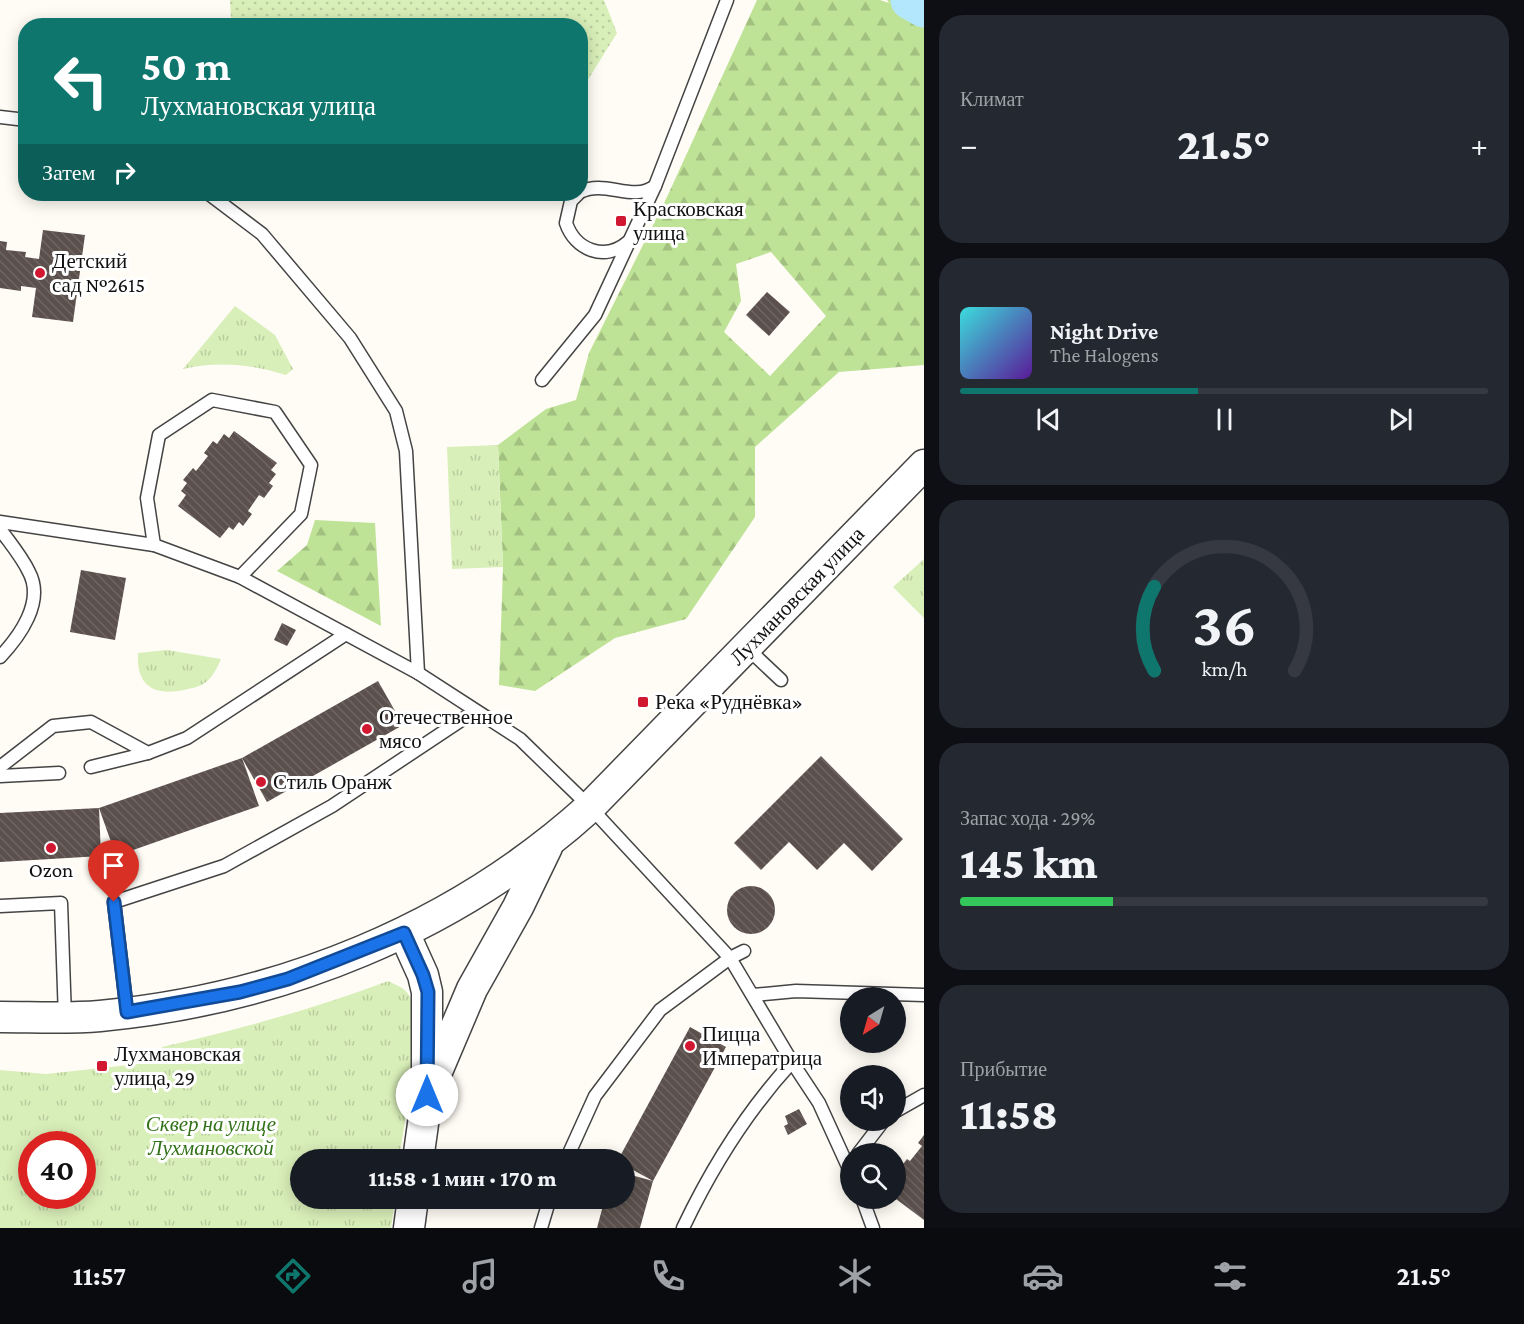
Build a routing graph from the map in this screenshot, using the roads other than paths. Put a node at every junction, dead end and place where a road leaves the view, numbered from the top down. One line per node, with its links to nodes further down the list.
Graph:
1 (728, 0): 4 (lane)
2 (0, 117): 3 (lane)
3 (18, 119)
4 (656, 186): 5 (lane); 8 (lane)
5 (588, 190)
6 (218, 201): 18 (lane)
7 (571, 201): 8 (lane)
8 (630, 240): 9 (lane)
9 (542, 380)
10 (924, 465): 16 (street, Лухмановская улица)
11 (0, 522): 13 (lane)
12 (0, 529): 17 (lane)
13 (154, 544): 14 (lane); 14 (lane)
14 (240, 576): 15 (lane)
15 (346, 634): 18 (lane); 21 (lane)
16 (746, 647): 19 (lane); 26 (street, Лухмановская улица)
17 (0, 657)
18 (418, 673): 20 (lane)
19 (781, 680)
20 (475, 711): 26 (lane); 34 (lane)
21 (148, 753): 22 (lane); 23 (lane)
22 (0, 767)
23 (91, 767)
24 (59, 773): 25 (lane)
25 (0, 776)
26 (590, 807): 27 (street, Лухмановская улица); 31 (lane)
27 (548, 845): 29 (street, Лухмановская улица); 38 (street)
28 (0, 906): 36 (lane)
29 (404, 933): 34 (street, Лухмановская улица); 38 (street)
30 (744, 951): 31 (lane)
31 (730, 958): 33 (lane); 45 (lane)
32 (924, 994): 33 (lane)
33 (753, 995): 37 (lane)
34 (127, 1012): 36 (street, Лухмановская улица)
35 (0, 1017): 36 (street, Лухмановская улица)
36 (65, 1017)
37 (792, 1062): 43 (lane); 51 (lane)
38 (427, 1095): 44 (street)
39 (924, 1095): 40 (lane)
40 (906, 1105)
41 (876, 1131): 42 (lane)
42 (866, 1143)
43 (840, 1146)
44 (420, 1149)
45 (571, 1149)
46 (412, 1209): 49 (street)
47 (547, 1209): 50 (lane)
48 (866, 1209): 52 (lane)
49 (409, 1228)
50 (541, 1228)
51 (683, 1228)
52 (873, 1228)

